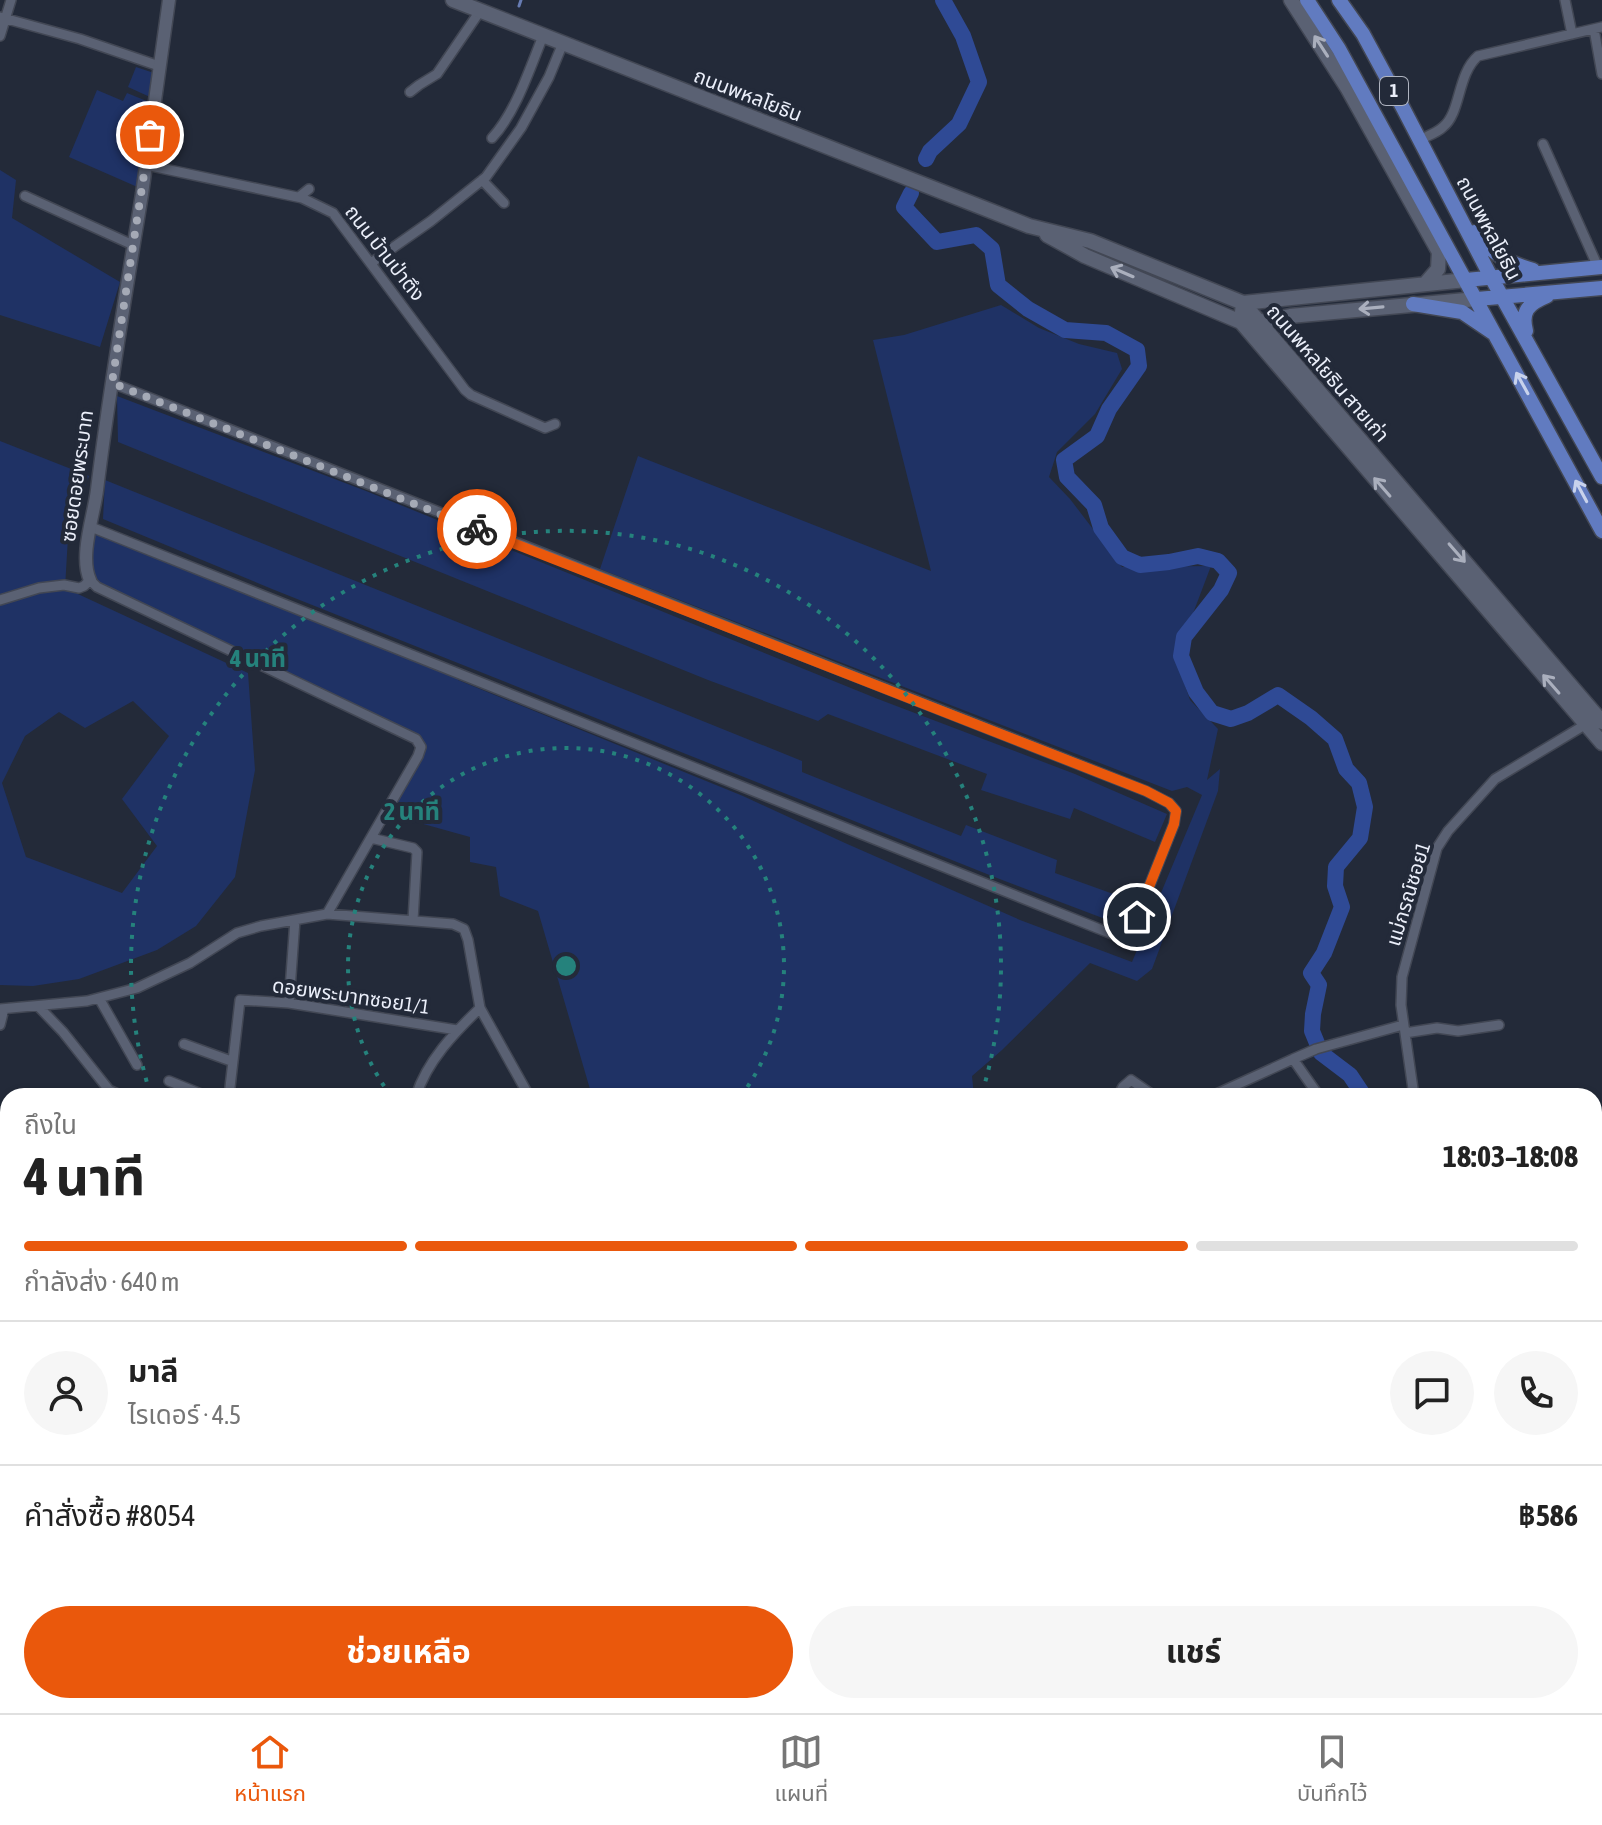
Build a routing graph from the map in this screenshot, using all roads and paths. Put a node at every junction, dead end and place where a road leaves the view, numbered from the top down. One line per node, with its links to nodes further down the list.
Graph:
1 (11, 0): 9 (street)
2 (169, 0): 15 (street, ซอยดอยพระบาท)
3 (453, 0): 8 (main road, ถนนพหลโยธิน)
4 (1291, 0): 17 (main road, 1, one-way to 4)
5 (1307, 0): 19 (main road, 1)
6 (1339, 0): 21 (main road, ถนนพหลโยธิน / 1)
7 (1565, 0): 11 (street)
8 (480, 11): 13 (main road, ถนนพหลโยธิน); 18 (street)
9 (3, 17): 12 (street); 15 (street)
10 (1598, 28): 11 (street); 16 (street)
11 (1572, 34): 21 (street)
12 (0, 36)
13 (543, 36): 14 (main road, ถนนพหลโยธิน); 20 (street)
14 (563, 43): 24 (street); 30 (main road, ถนนพหลโยธิน)
15 (159, 66): 23 (street, ซอยดอยพระบาท)
16 (1602, 74)
17 (1348, 89): 19 (main road); 37 (main road, 1)
18 (410, 92)
19 (1376, 116): 36 (main road, 1)
20 (492, 138)
21 (1419, 140): 29 (main road, ถนนพหลโยธิน / 1)
22 (1543, 144): 33 (street)
23 (146, 165): 27 (street, ถนน บ้านป่าตึง); 31 (street, ซอยดอยพระบาท)
24 (484, 179): 28 (street); 32 (street)
25 (309, 189): 27 (street)
26 (25, 196): 31 (street)
27 (299, 197): 32 (street, ถนน บ้านป่าตึง)
28 (504, 203)
29 (1453, 203): 34 (main road); 35 (main road, ถนนพหลโยธิน / 1)
30 (1029, 226): 42 (main road, ถนนพหลโยธิน); 45 (main road, ถนนพหลโยธิน, one-way to 30)
31 (133, 245): 50 (street, ซอยดอยพระบาท)
32 (371, 263): 51 (street, ถนน บ้านป่าตึง)
33 (1600, 267): 34 (main road)
34 (1543, 273): 35 (main road)
35 (1491, 277): 36 (main road); 40 (main road, ถนนพหลโยธิน / 1)
36 (1466, 280): 37 (main road, ถนนพหลโยธิน); 41 (main road, 1)
37 (1425, 284): 42 (main road, ถนนพหลโยธิน)
38 (1602, 288): 39 (main road)
39 (1558, 292): 40 (main road); 48 (main road)
40 (1503, 297): 41 (main road); 48 (main road, ถนนพหลโยธิน / 1)
41 (1477, 299): 43 (main road, ถนนพหลโยธิน); 47 (main road, 1)
42 (1243, 303): 45 (main road, ถนนพหลโยธิน สายเก่า); 46 (main road, ถนนพหลโยธิน สายเก่า)
43 (1413, 304): 44 (main road, ถนนพหลโยธิน, one-way to 44); 47 (main road)
44 (1290, 316): 46 (main road, ถนนพหลโยธิน); 49 (main road)
45 (1241, 322): 46 (main road, ถนนพหลโยธิน); 57 (main road, ถนนพหลโยธิน สายเก่า, one-way to 45)
46 (1259, 322): 49 (main road, ถนนพหลโยธิน สายเก่า)
47 (1496, 335): 54 (main road, 1, one-way to 47)
48 (1530, 344): 52 (main road, ถนนพหลโยธิน / 1)
49 (1278, 345): 57 (main road, ถนนพหลโยธิน สายเก่า, one-way to 57)
50 (112, 383): 53 (street, ซอยดอยพระบาท); 53 (street)
51 (555, 424)
52 (1601, 474)
53 (91, 527): 55 (street, ซอยดอยพระบาท)
54 (1602, 531)
55 (90, 580): 56 (street); 59 (street)
56 (0, 600)
57 (1595, 721): 58 (main road, ถนนพหลโยธิน สายเก่า); 70 (street, แม่กรณ์ซอย1)
58 (1602, 743)
59 (371, 838): 60 (street); 62 (street)
60 (327, 914): 61 (street); 62 (street)
61 (295, 920): 63 (street); 64 (street)
62 (413, 920): 66 (street)
63 (99, 998): 65 (street); 75 (street)
64 (289, 1003): 71 (street, ดอยพระบาทซอย1/1); 74 (street, ดอยพระบาทซอย1/1)
65 (38, 1006): 67 (street); 77 (street)
66 (480, 1008): 71 (street); 81 (street)
67 (2, 1009): 68 (street)
68 (0, 1025)
69 (1499, 1025): 70 (street)
70 (1404, 1029): 73 (street); 86 (street, แม่กรณ์ซอย1)
71 (457, 1030): 80 (street)
72 (184, 1044): 74 (street)
73 (1293, 1059): 84 (street); 85 (street)
74 (231, 1061): 79 (street, ดอยพระบาทซอย1/1)
75 (137, 1065)
76 (169, 1081): 78 (street)
77 (107, 1088)
78 (186, 1088)
79 (230, 1088)
80 (419, 1088)
81 (525, 1088)
82 (1122, 1088): 83 (street)
83 (1142, 1088)
84 (1230, 1088)
85 (1313, 1088)
86 (1413, 1088)

